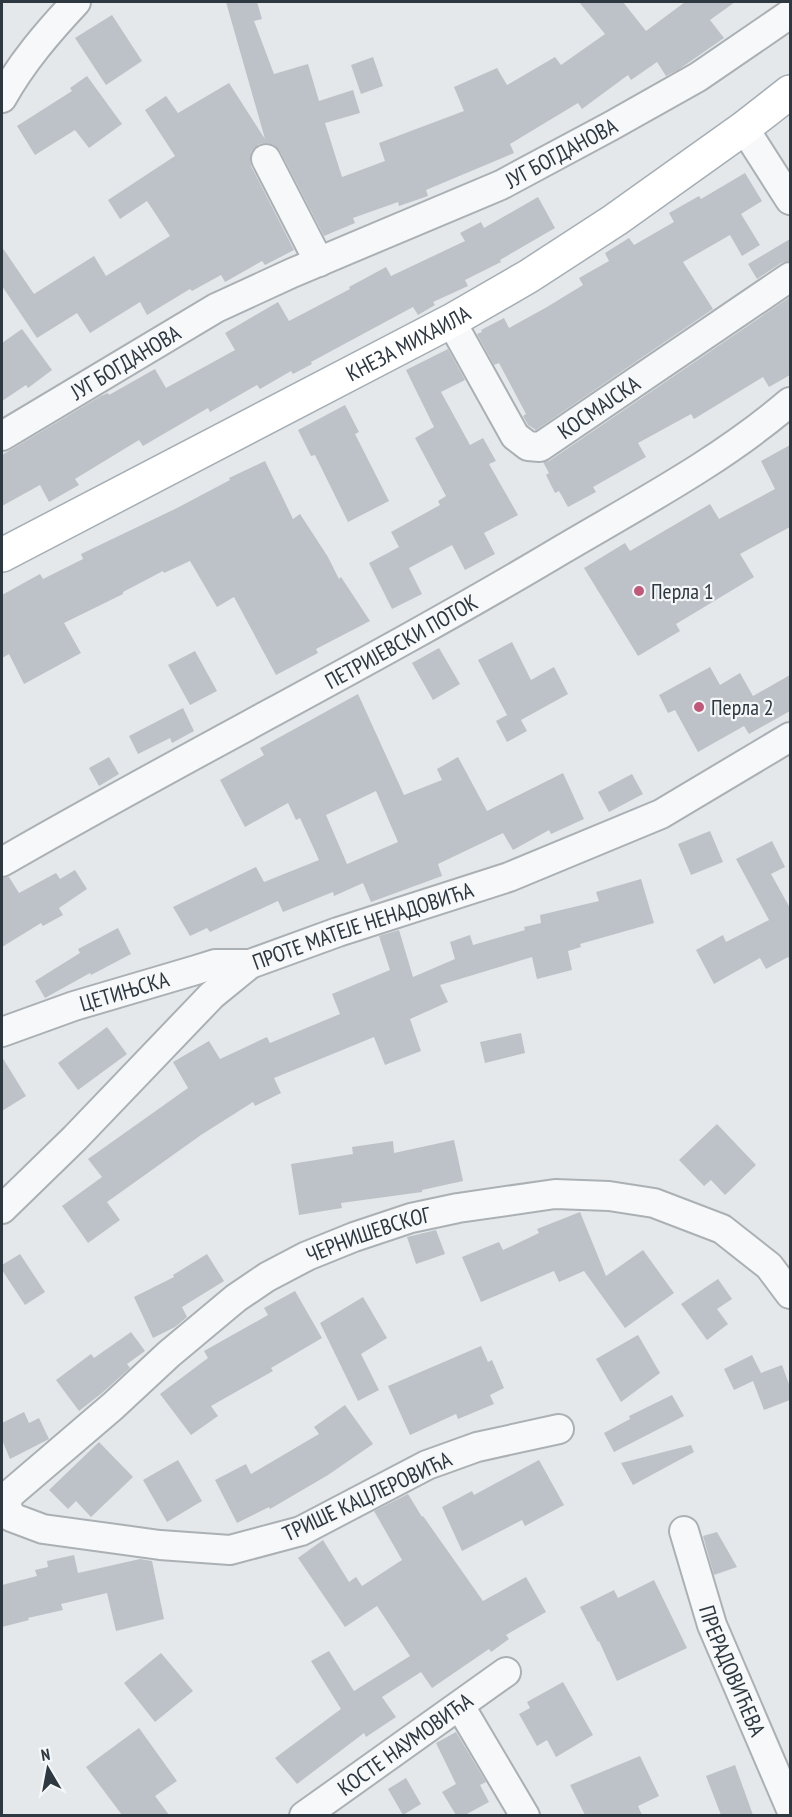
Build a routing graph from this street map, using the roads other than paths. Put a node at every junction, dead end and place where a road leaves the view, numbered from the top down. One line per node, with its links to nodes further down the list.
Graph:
1 (76, 2): 4 (street)
2 (790, 15): 8 (street, ЈУГ БОГДАНОВА)
3 (790, 92): 5 (main road, КНЕЗА МИХАИЛА)
4 (2, 98)
5 (744, 128): 7 (street); 10 (main road, КНЕЗА МИХАИЛА)
6 (266, 159): 8 (street)
7 (790, 200)
8 (318, 262): 12 (street, ЈУГ БОГДАНОВА)
9 (790, 277): 10 (street, КОСМАЈСКА)
10 (451, 321): 13 (main road, КНЕЗА МИХАИЛА)
11 (790, 402): 15 (street, ПЕТРИЈЕВСКИ ПОТОК)
12 (2, 436)
13 (2, 555)
14 (790, 737): 16 (street, ПРОТЕ МАТЕЈЕ НЕНАДОВИЋА)
15 (2, 862)
16 (250, 964): 17 (street, ЦЕТИЊСКА); 18 (street, ПРОТЕ МАТЕЈЕ НЕНАДОВИЋА)
17 (2, 1032)
18 (2, 1209)
19 (790, 1294): 21 (street, ЧЕРНИШЕВСКОГ)
20 (559, 1429): 21 (street, ТРИШЕ КАЦЛЕРОВИЋА)
21 (6, 1504)
22 (684, 1531): 25 (street, ПРЕРАДОВИЋЕВА)
23 (506, 1672): 24 (street, КОСТЕ НАУМОВИЋА)
24 (460, 1706): 26 (street, КОСТЕ НАУМОВИЋА); 27 (street)
25 (790, 1808)
26 (304, 1815)
27 (525, 1815)

